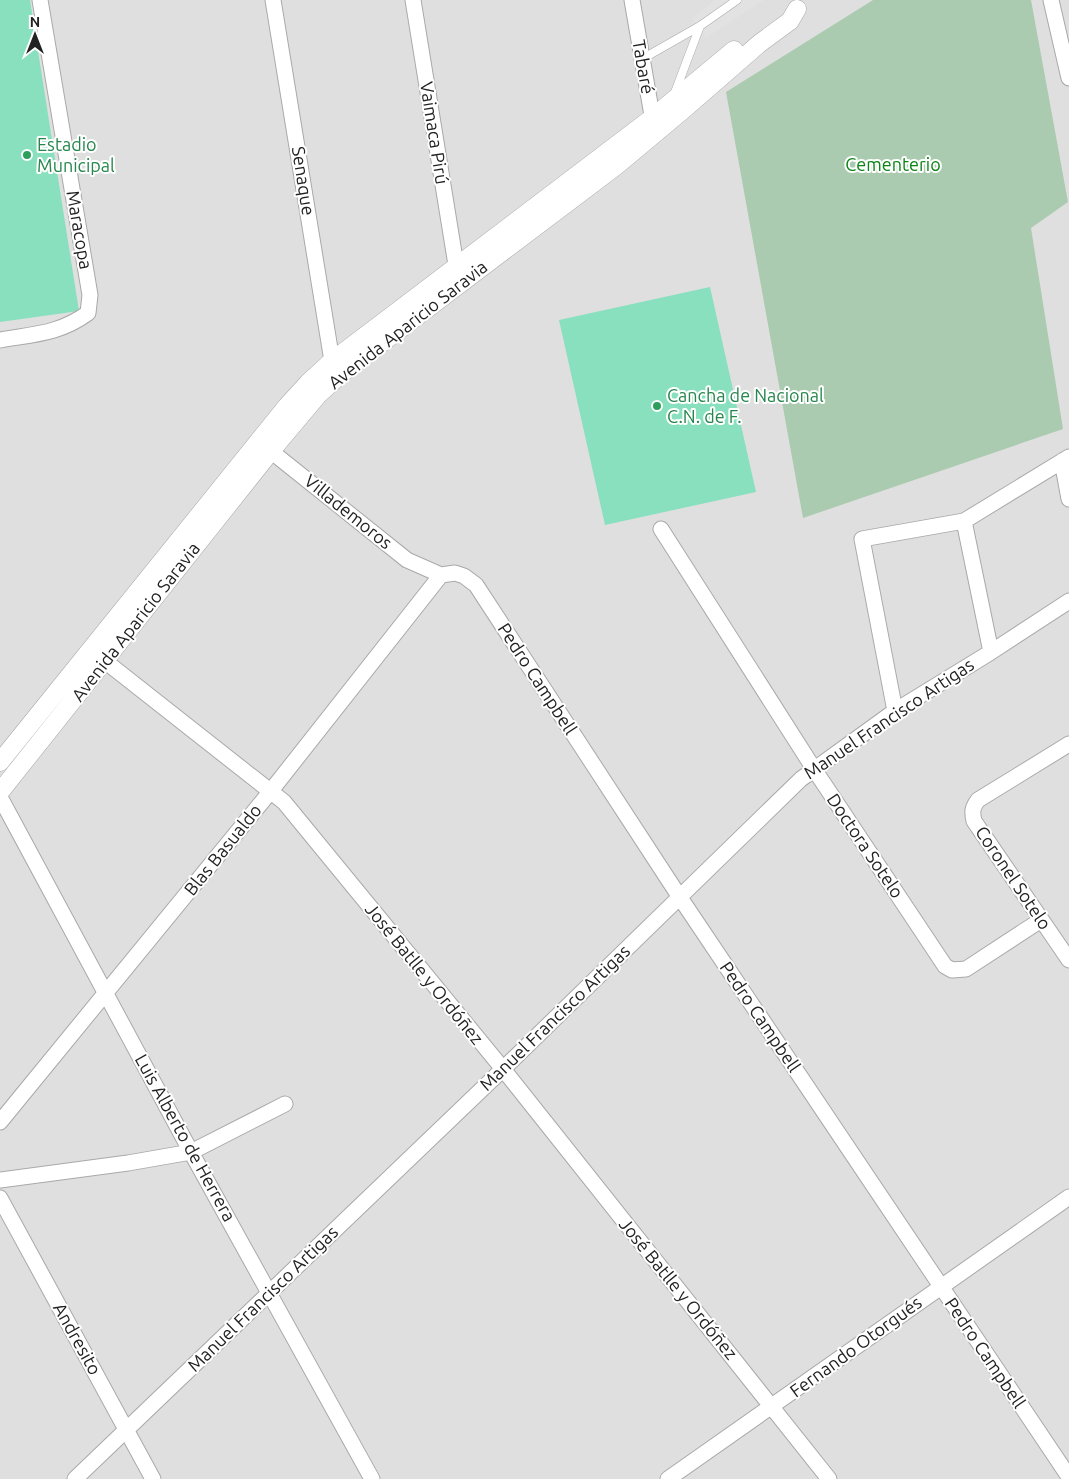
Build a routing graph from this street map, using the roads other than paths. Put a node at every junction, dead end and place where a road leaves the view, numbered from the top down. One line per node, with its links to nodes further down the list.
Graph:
1 (40, 0): 15 (street, Maracopa)
2 (274, 0): 16 (street, Senaque)
3 (413, 0): 14 (street, Vaimaca Pirú)
4 (632, 0): 9 (street, Tabaré)
5 (737, 0): 8 (lane)
6 (1051, 0): 10 (street)
7 (804, 5): 12 (street, Avenida Aparicio Saravia); 13 (street, Avenida Aparicio Saravia)
8 (700, 26): 9 (lane); 12 (lane)
9 (642, 59): 13 (street, Tabaré)
10 (1069, 74): 11 (street)
11 (1069, 78)
12 (671, 103): 13 (street, Avenida Aparicio Saravia)
13 (654, 126): 14 (street, Avenida Aparicio Saravia); 17 (street, Avenida Aparicio Saravia)
14 (456, 265): 16 (street, Avenida Aparicio Saravia)
15 (0, 340)
16 (332, 361): 17 (street, Avenida Aparicio Saravia)
17 (314, 389): 18 (street, Avenida Aparicio Saravia)
18 (265, 446): 23 (street, Villademoros); 25 (street, Avenida Aparicio Saravia); 27 (street, Avenida Aparicio Saravia)
19 (1065, 459): 20 (street); 21 (street)
20 (1069, 499)
21 (964, 521): 26 (street); 28 (street)
22 (661, 529): 31 (street, Doctora Sotelo)
23 (441, 575): 33 (street, Blas Basualdo); 35 (street, Pedro Campbell)
24 (1069, 601): 26 (street, Manuel Francisco Artigas)
25 (90, 650): 27 (street, José Batlle y Ordóñez); 30 (street, Avenida Aparicio Saravia)
26 (991, 652): 28 (street, Manuel Francisco Artigas)
27 (106, 661): 32 (street, Avenida Aparicio Saravia); 33 (street, José Batlle y Ordóñez)
28 (895, 711): 31 (street, Manuel Francisco Artigas)
29 (1069, 744): 36 (street, Coronel Sotelo)
30 (0, 762)
31 (814, 769): 35 (street, Manuel Francisco Artigas); 36 (street, Doctora Sotelo)
32 (0, 792)
33 (270, 792): 38 (street, Blas Basualdo); 39 (street, José Batlle y Ordóñez)
34 (0, 797): 38 (street, Luis Alberto de Herrera)
35 (679, 896): 39 (street, Manuel Francisco Artigas); 46 (street, Pedro Campbell)
36 (1041, 920): 37 (street, Coronel Sotelo)
37 (1069, 960)
38 (106, 992): 41 (street, Blas Basualdo); 42 (street, Luis Alberto de Herrera)
39 (503, 1069): 47 (street, Manuel Francisco Artigas); 48 (street, José Batlle y Ordóñez)
40 (285, 1104): 42 (street)
41 (0, 1122)
42 (192, 1152): 43 (street); 47 (street, Luis Alberto de Herrera)
43 (0, 1180)
44 (1069, 1197): 46 (street, Fernando Otorgués)
45 (0, 1198): 49 (street, Andresito)
46 (940, 1286): 48 (street, Fernando Otorgués); 50 (street, Pedro Campbell)
47 (270, 1293): 49 (street, Manuel Francisco Artigas); 53 (street, Luis Alberto de Herrera)
48 (772, 1407): 54 (street, Fernando Otorgués); 55 (street, José Batlle y Ordóñez)
49 (126, 1430): 51 (street, Manuel Francisco Artigas); 52 (street, Andresito)
50 (1069, 1477)
51 (75, 1479)
52 (153, 1479)
53 (372, 1479)
54 (668, 1479)
55 (830, 1479)

